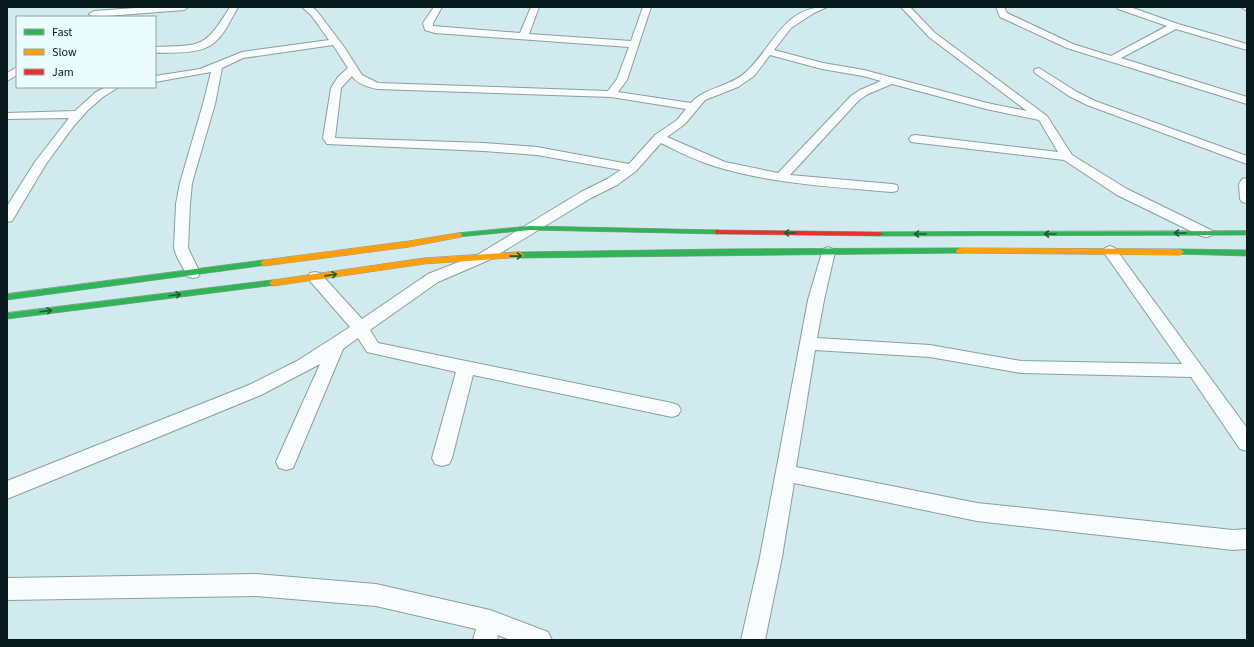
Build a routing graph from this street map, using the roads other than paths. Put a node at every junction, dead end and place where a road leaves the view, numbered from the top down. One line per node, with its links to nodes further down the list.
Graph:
1 (102, 7): 12 (street)
2 (184, 7): 12 (street)
3 (234, 7): 18 (street)
4 (306, 7): 15 (street)
5 (438, 7): 14 (street)
6 (535, 7): 14 (street)
7 (647, 7): 16 (street)
8 (822, 7): 19 (street)
9 (905, 7): 34 (street)
10 (1000, 7): 20 (street)
11 (1121, 7): 13 (street)
12 (92, 16)
13 (1175, 26): 17 (street); 20 (street)
14 (524, 36): 16 (street)
15 (335, 42): 21 (street); 22 (street)
16 (634, 44): 29 (street)
17 (1247, 47)
18 (156, 50)
19 (768, 51): 27 (street); 31 (street)
20 (1112, 59): 30 (street)
21 (217, 66): 26 (street); 54 (street)
22 (353, 69): 29 (street); 39 (street)
23 (16, 71): 25 (street)
24 (1039, 71): 38 (street)
25 (7, 78)
26 (156, 79)
27 (889, 81): 34 (street); 40 (street)
28 (112, 88): 32 (street)
29 (611, 94): 31 (street)
30 (1247, 101)
31 (692, 107): 35 (street)
32 (77, 114): 33 (street); 43 (street)
33 (7, 116)
34 (1043, 118): 37 (street)
35 (659, 138): 39 (street); 40 (street)
36 (915, 139): 37 (street)
37 (1067, 158): 48 (street)
38 (1247, 160)
39 (632, 168): 47 (street)
40 (781, 177): 42 (street)
41 (1247, 182): 45 (street)
42 (892, 188)
43 (21, 192): 44 (street); 46 (street)
44 (7, 193)
45 (1247, 200)
46 (7, 218)
47 (530, 228): 48 (street, one-way to 47); 53 (street); 54 (street)
48 (1206, 233): 49 (street)
49 (1247, 234)
50 (1110, 251): 51 (street); 52 (street); 62 (street)
51 (828, 252): 53 (street, one-way to 51); 59 (street)
52 (1247, 253)
53 (484, 257): 55 (street, one-way to 53); 58 (street)
54 (193, 273): 56 (street)
55 (315, 277): 57 (street, one-way to 55); 58 (street)
56 (7, 297)
57 (7, 316)
58 (360, 328): 60 (street); 61 (street)
59 (809, 344): 62 (street); 67 (street)
60 (336, 345): 66 (street); 68 (street)
61 (466, 368): 63 (street); 65 (street)
62 (1196, 371): 64 (street)
63 (672, 410)
64 (1247, 443)
65 (442, 458)
66 (286, 462)
67 (786, 473): 69 (street); 73 (street)
68 (7, 490)
69 (1247, 539)
70 (7, 589): 71 (street)
71 (488, 630): 72 (street)
72 (540, 640)
73 (753, 640)

